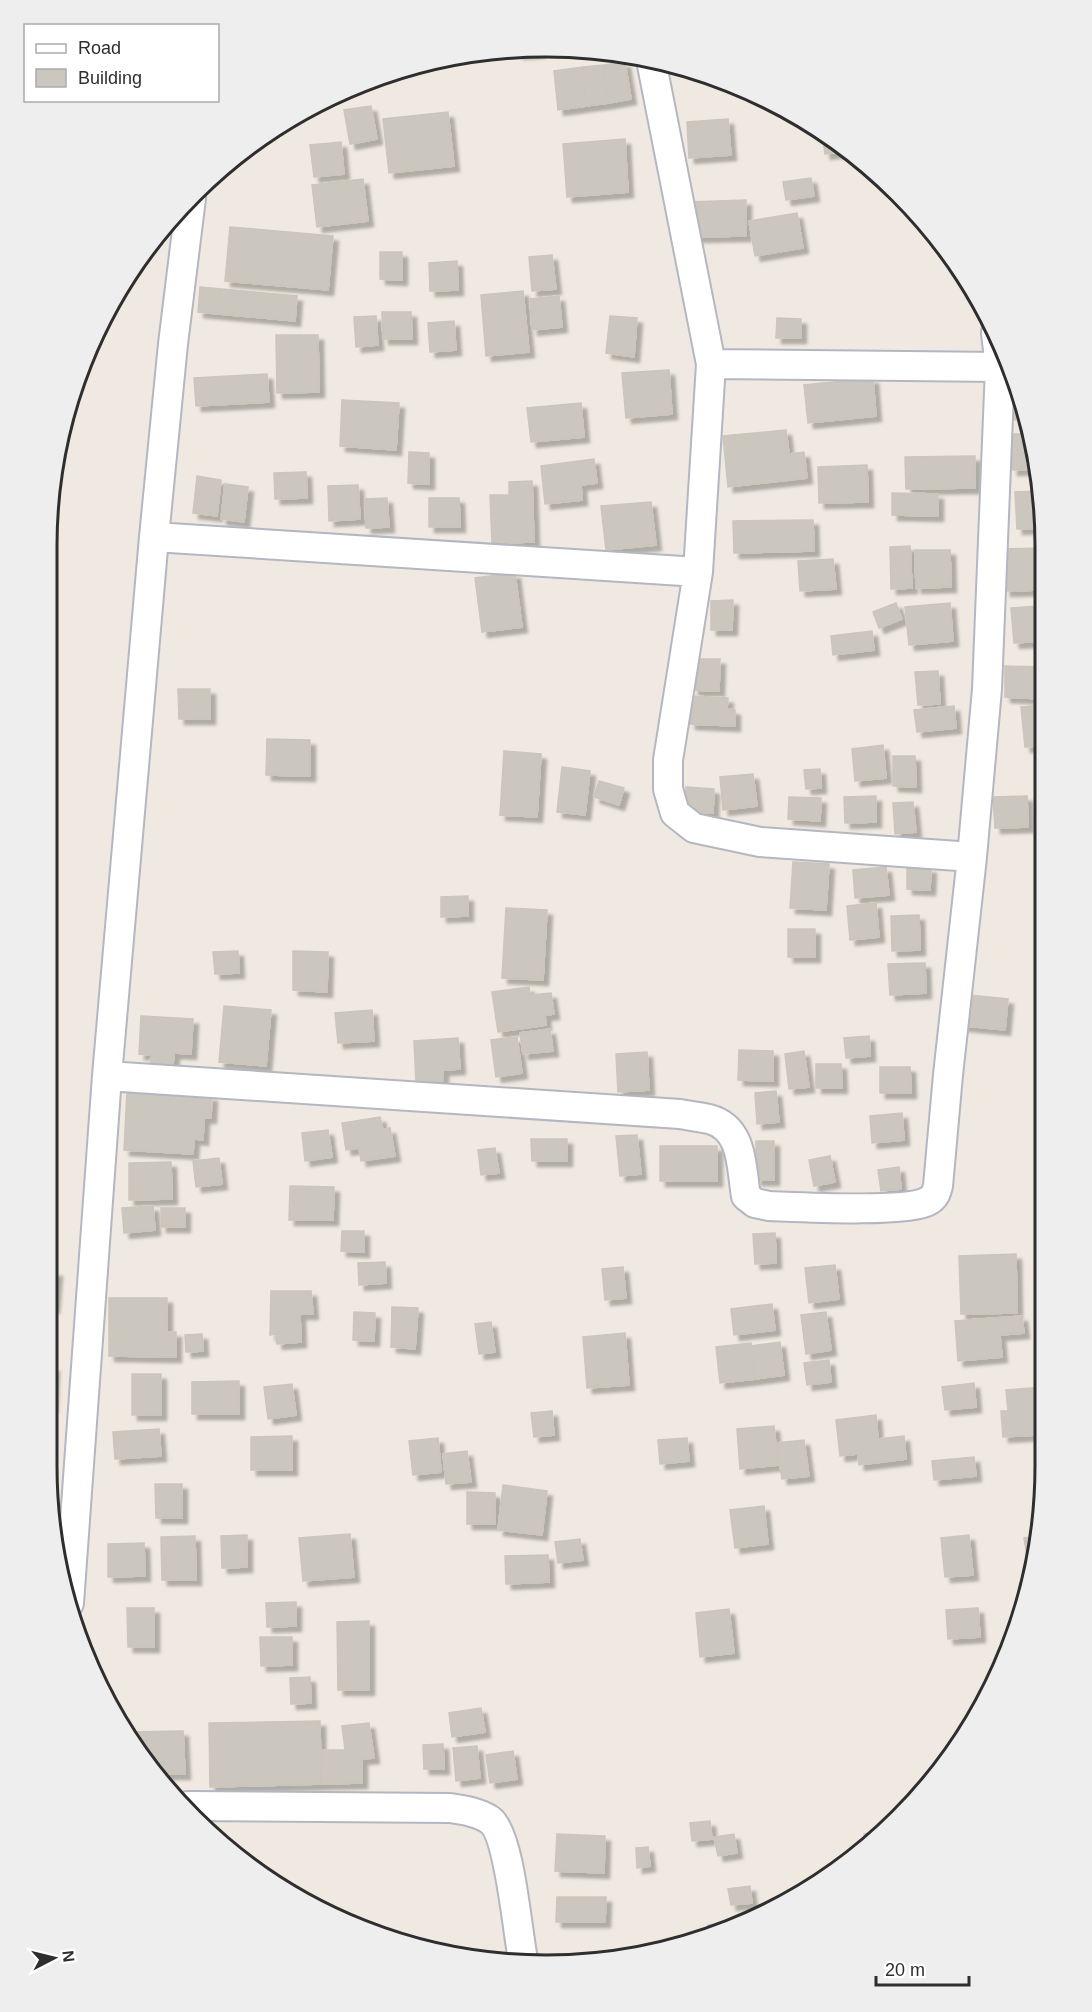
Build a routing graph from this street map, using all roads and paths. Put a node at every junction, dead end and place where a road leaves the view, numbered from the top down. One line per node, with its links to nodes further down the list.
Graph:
1 (653, 69): 4 (street)
2 (189, 212): 6 (street)
3 (1000, 363): 5 (street)
4 (711, 364): 5 (street); 7 (street)
5 (1000, 367): 8 (street)
6 (154, 537): 7 (street); 9 (street)
7 (698, 572): 8 (street)
8 (972, 856): 9 (street)
9 (107, 1076): 10 (street)
10 (71, 1580)
11 (195, 1806): 12 (street)
12 (522, 1954)

